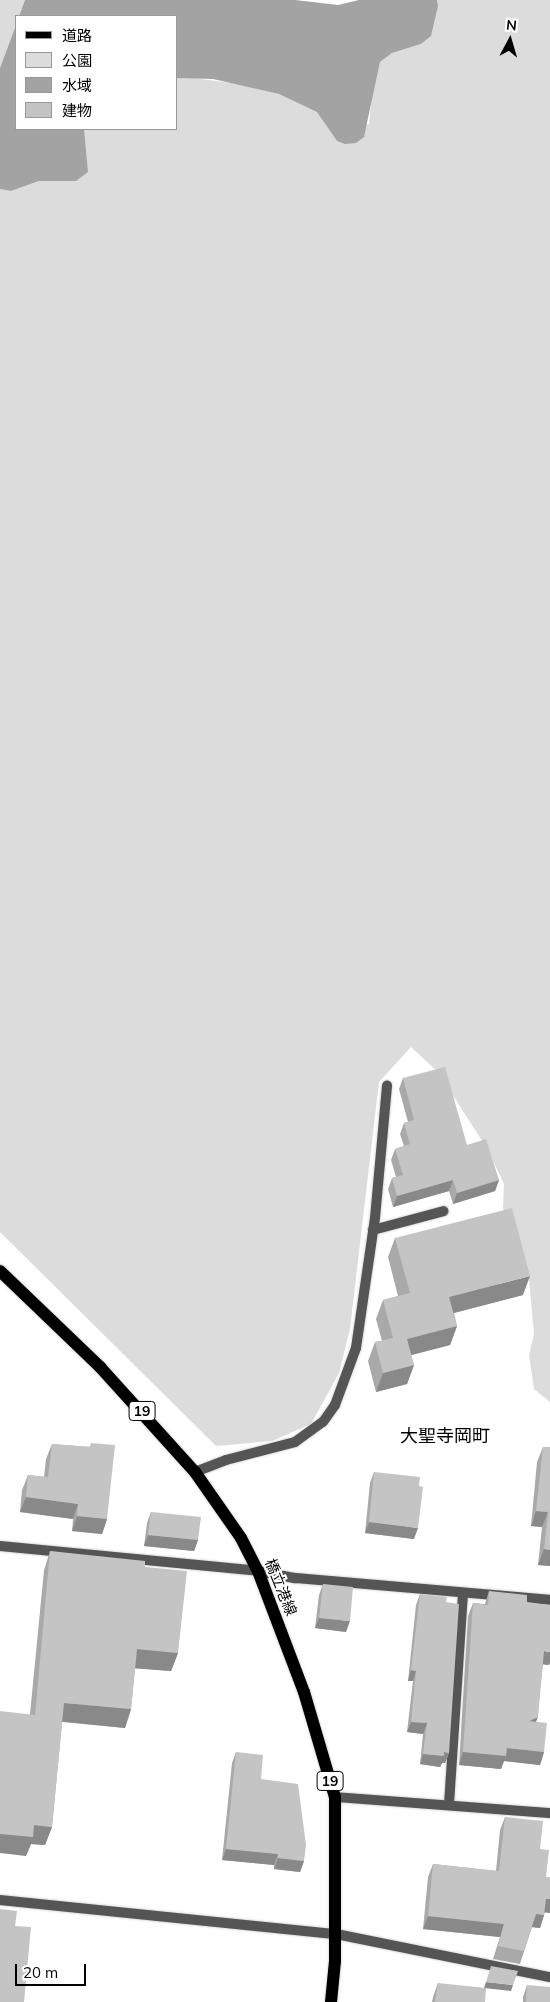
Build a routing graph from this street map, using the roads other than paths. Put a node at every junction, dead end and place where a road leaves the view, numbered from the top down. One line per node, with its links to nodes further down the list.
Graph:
1 (387, 1086): 3 (street)
2 (444, 1211): 3 (street)
3 (373, 1230): 5 (street)
4 (0, 1271): 5 (main road, 橋立港線 / 19)
5 (195, 1472): 7 (main road, 橋立港線 / 19)
6 (0, 1546): 7 (street)
7 (258, 1571): 8 (street); 10 (main road, 橋立港線 / 19)
8 (463, 1593): 9 (street); 11 (street)
9 (550, 1600)
10 (335, 1797): 11 (street); 14 (main road, 橋立港線 / 19)
11 (449, 1804): 12 (street)
12 (550, 1812)
13 (0, 1900): 14 (street)
14 (336, 1934): 15 (street); 16 (main road, 橋立港線 / 19)
15 (550, 1976)
16 (331, 2002)

